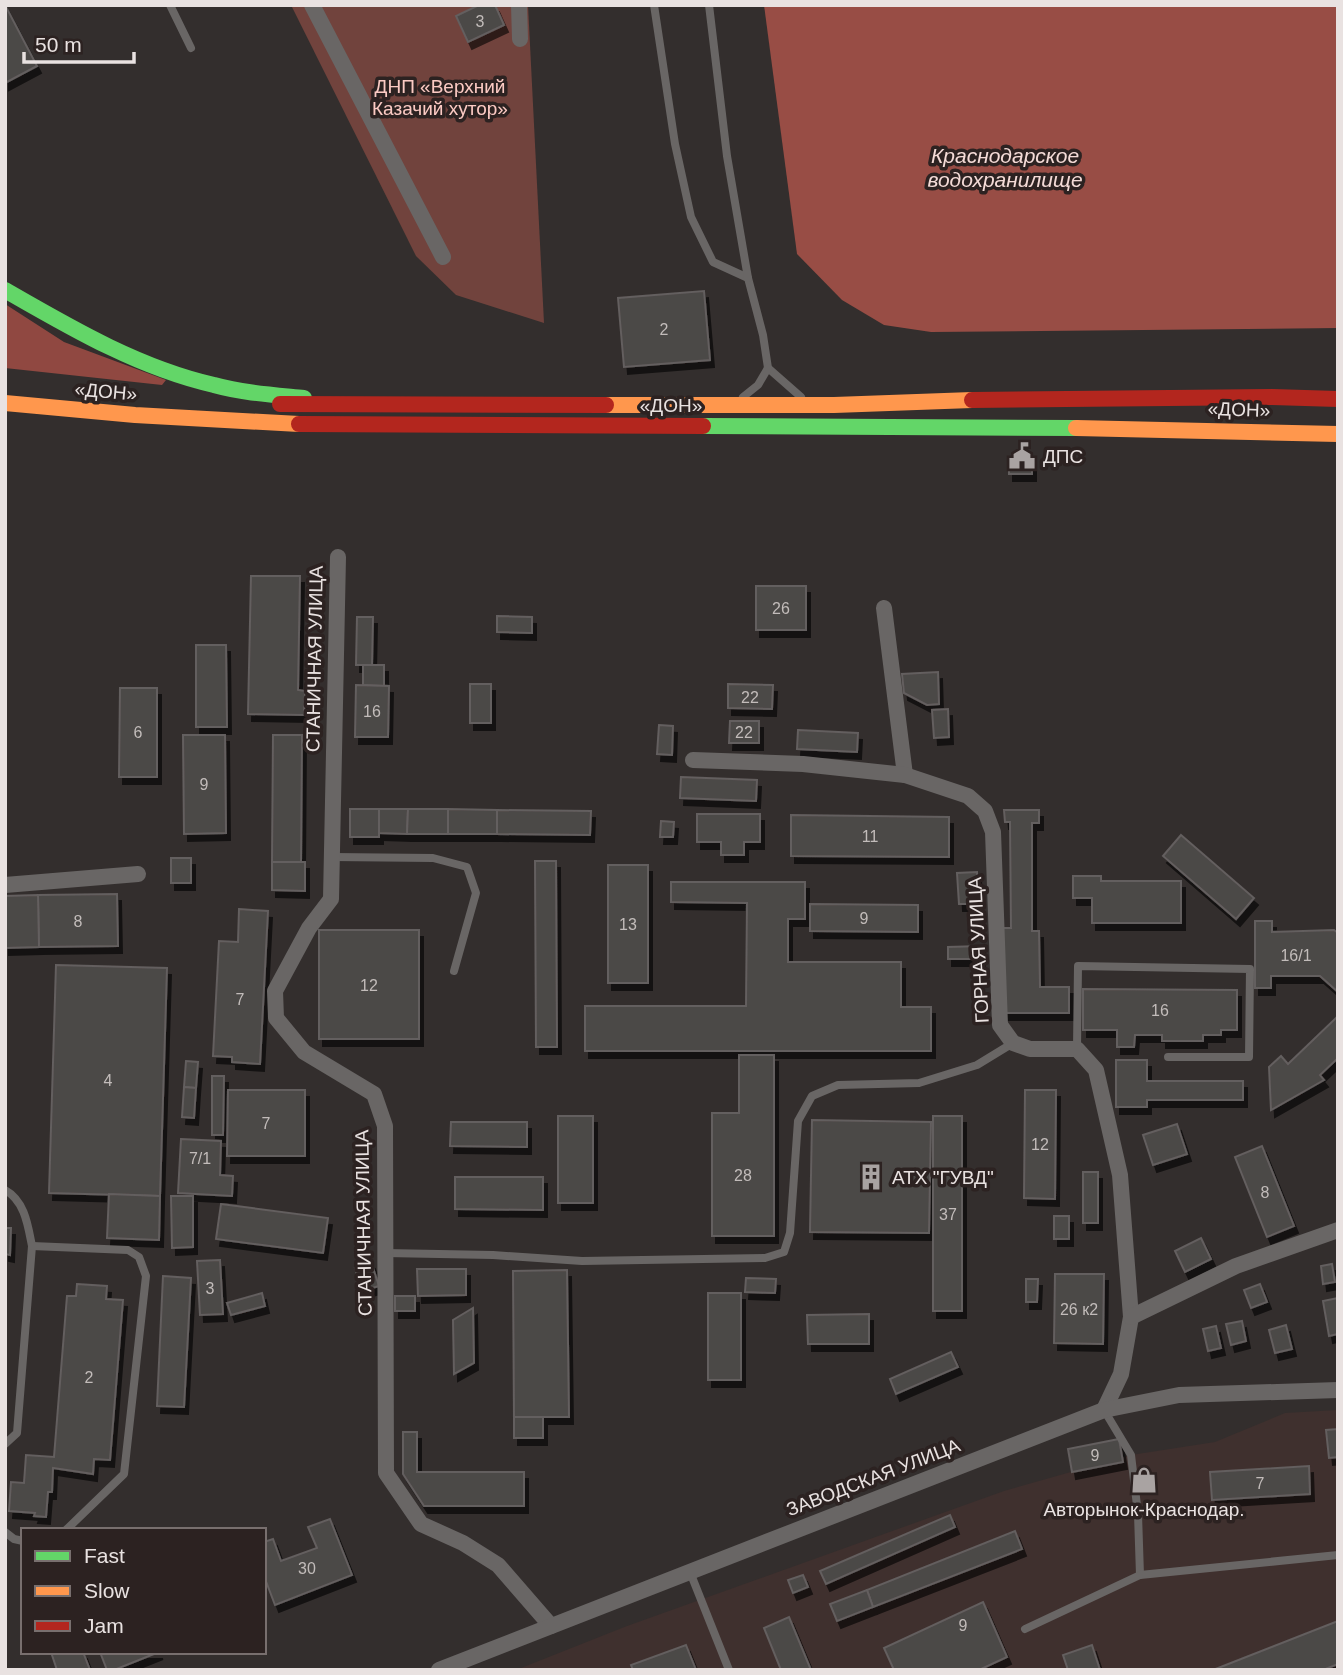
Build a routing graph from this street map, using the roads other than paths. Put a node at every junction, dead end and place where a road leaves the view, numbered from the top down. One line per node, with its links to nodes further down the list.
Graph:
1 (170, 5): 7 (lane)
2 (312, 5): 8 (street)
3 (519, 5): 6 (street)
4 (654, 5): 9 (lane)
5 (709, 5): 9 (lane)
6 (520, 39)
7 (191, 48)
8 (443, 257)
9 (748, 278): 11 (lane)
10 (5, 290): 17 (main road)
11 (768, 368): 15 (lane); 16 (lane)
12 (1338, 399): 16 (main road, «ДОН»)
13 (204, 400): 17 (main road, «ДОН»)
14 (5, 403): 18 (main road, «ДОН»)
15 (736, 404): 16 (main road, «ДОН»); 17 (main road, «ДОН»)
16 (808, 404)
17 (368, 405)
18 (99, 412): 19 (main road); 20 (main road, «ДОН»)
19 (5, 418)
20 (1338, 434)
21 (338, 557): 25 (street, СТАНИЧНАЯ УЛИЦА)
22 (884, 608): 24 (street)
23 (693, 760): 24 (street, ГОРНАЯ УЛИЦА)
24 (905, 775): 29 (street, ГОРНАЯ УЛИЦА)
25 (332, 857): 28 (lane); 35 (street, СТАНИЧНАЯ УЛИЦА)
26 (138, 874): 27 (street)
27 (5, 885)
28 (454, 971)
29 (1013, 1043): 30 (street, ГОРНАЯ УЛИЦА); 35 (lane)
30 (1077, 1049): 31 (lane); 36 (street)
31 (1168, 1058)
32 (5, 1190): 34 (lane)
33 (1338, 1230): 36 (street)
34 (32, 1246): 39 (lane); 40 (lane)
35 (385, 1253): 46 (street, СТАНИЧНАЯ УЛИЦА)
36 (1131, 1317): 38 (street)
37 (1338, 1390): 38 (street, ЗАВОДСКАЯ УЛИЦА)
38 (1104, 1410): 44 (street, ЗАВОДСКАЯ УЛИЦА); 45 (lane)
39 (5, 1444)
40 (68, 1528)
41 (5, 1532): 42 (lane)
42 (21, 1541)
43 (1338, 1555): 45 (lane)
44 (690, 1572): 46 (street, ЗАВОДСКАЯ УЛИЦА); 49 (lane)
45 (1140, 1575): 47 (lane)
46 (551, 1626): 48 (street, ЗАВОДСКАЯ УЛИЦА)
47 (1025, 1629)
48 (439, 1670)
49 (729, 1670)

